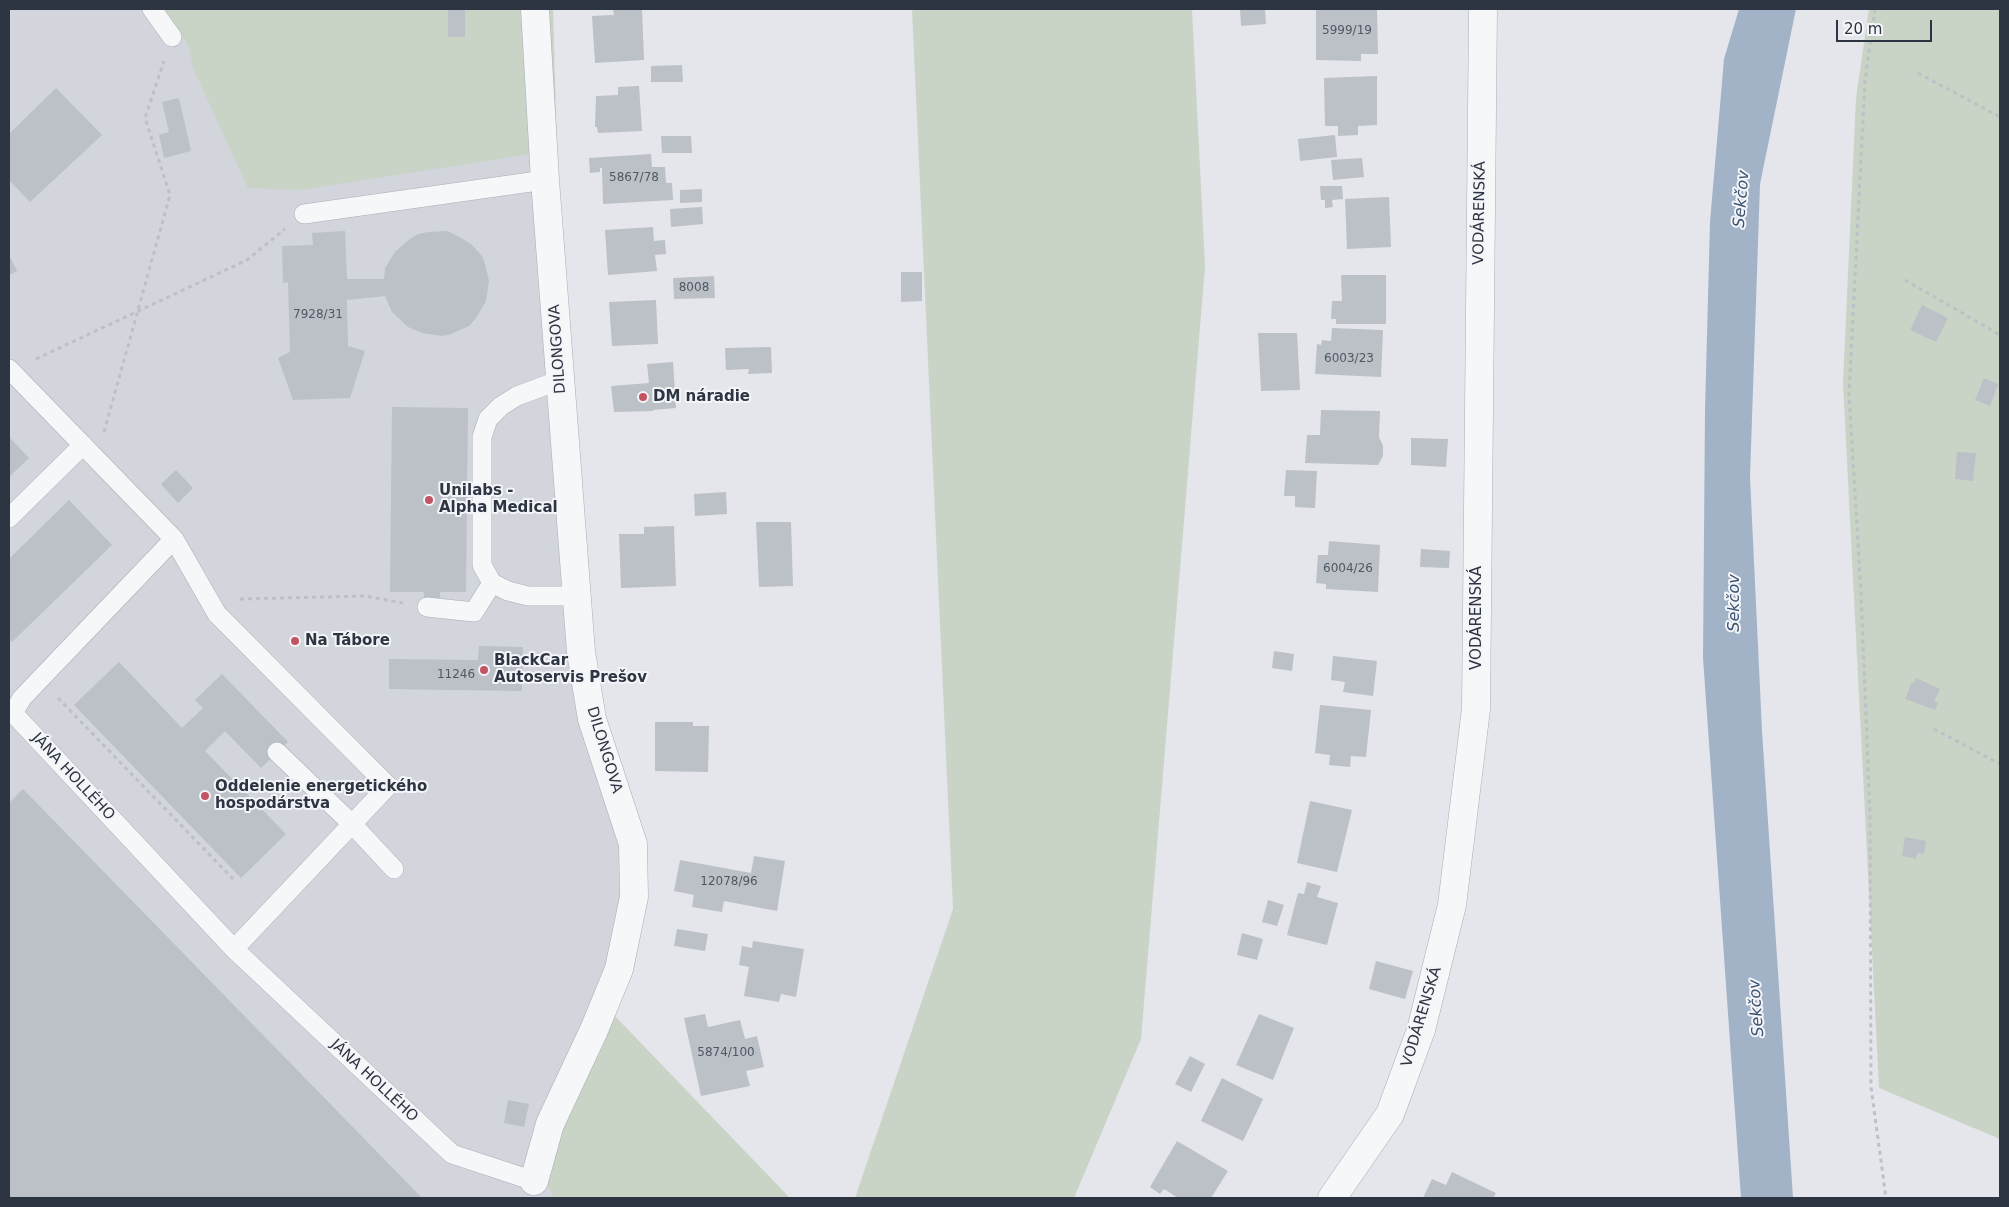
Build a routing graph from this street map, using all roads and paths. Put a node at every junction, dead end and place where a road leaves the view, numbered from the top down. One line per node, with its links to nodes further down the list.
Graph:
1 (152, 9): 5 (lane)
2 (535, 9): 8 (street, DILONGOVA)
3 (1483, 9): 32 (street, VODÁRENSKÁ)
4 (1875, 9): 33 (path)
5 (172, 37): 11 (path)
6 (1918, 73): 7 (path)
7 (2000, 117)
8 (545, 180): 9 (lane); 14 (street, DILONGOVA)
9 (304, 214): 11 (path)
10 (1905, 280): 12 (path)
11 (138, 311): 13 (path); 16 (path)
12 (2000, 335)
13 (10, 370): 15 (lane)
14 (560, 380): 19 (lane); 20 (street, DILONGOVA)
15 (83, 445): 16 (lane); 17 (lane)
16 (97, 460): 18 (lane)
17 (9, 518)
18 (174, 539): 21 (lane); 30 (lane, JÁNA HOLLÉHO)
19 (492, 583): 20 (lane); 22 (lane)
20 (577, 596): 31 (street, DILONGOVA)
21 (209, 600): 22 (path); 27 (lane)
22 (427, 607)
23 (72, 712): 29 (path)
24 (1934, 729): 26 (path)
25 (278, 752): 27 (lane)
26 (2000, 764)
27 (352, 824): 28 (lane); 30 (lane)
28 (394, 869)
29 (233, 878)
30 (234, 949): 31 (lane, JÁNA HOLLÉHO)
31 (534, 1181)
32 (1332, 1198)
33 (1886, 1198)

